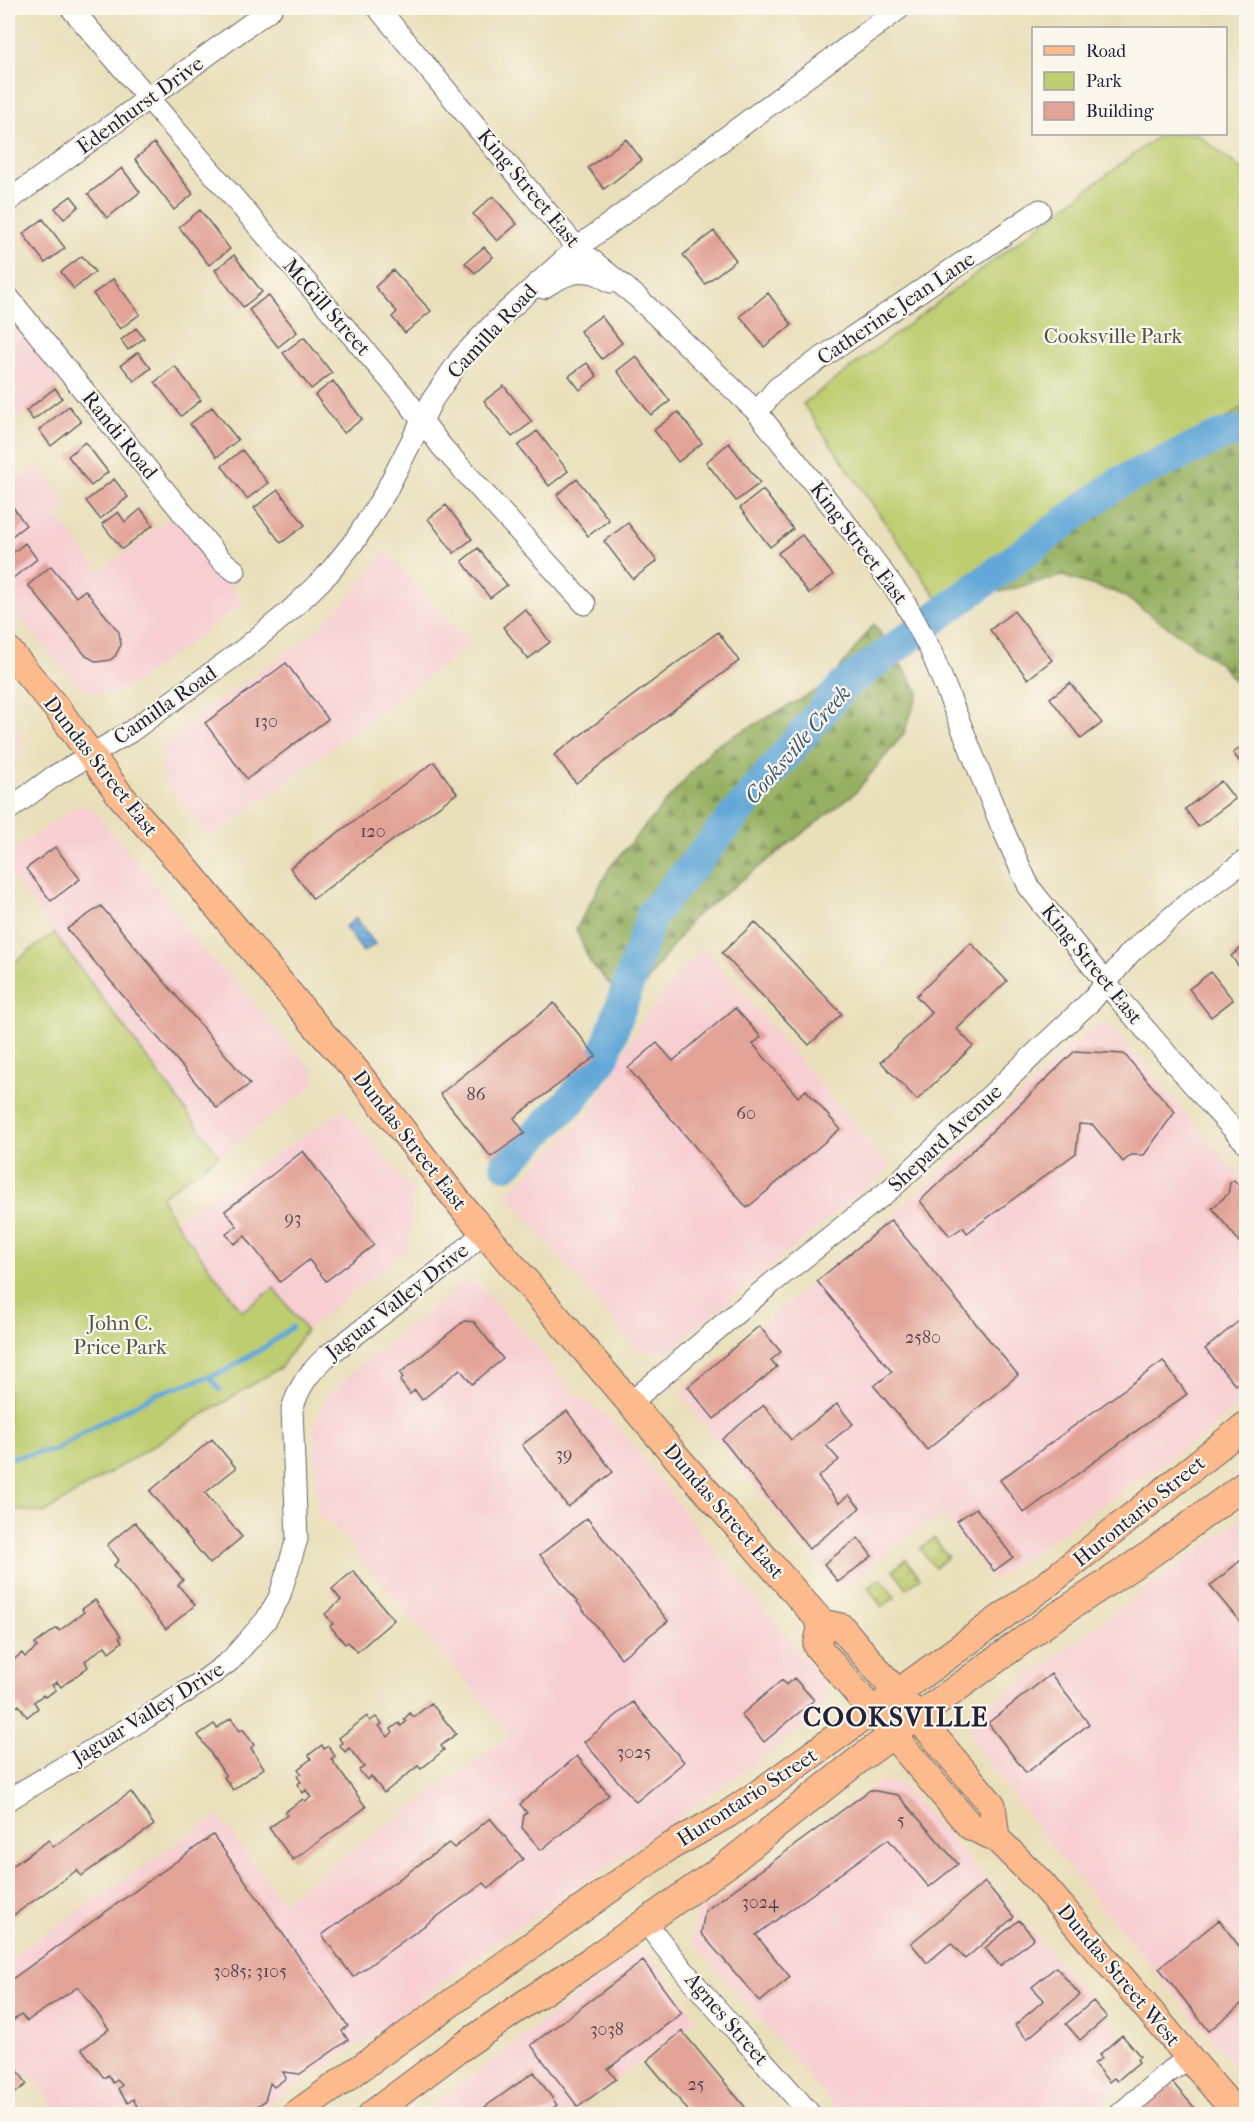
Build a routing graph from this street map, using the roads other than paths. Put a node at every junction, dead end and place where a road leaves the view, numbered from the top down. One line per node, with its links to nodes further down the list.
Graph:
1 (71, 8): 5 (street, McGill Street)
2 (272, 8): 5 (street, Edenhurst Drive)
3 (378, 8): 8 (street, King Street East)
4 (900, 8): 8 (street, Camilla Road)
5 (148, 100): 6 (street, Edenhurst Drive); 13 (street, McGill Street)
6 (8, 201)
7 (1040, 210): 12 (street, Catherine Jean Lane)
8 (577, 248): 10 (street, King Street East); 11 (street, Camilla Road)
9 (8, 297): 14 (street, Randi Road)
10 (637, 297): 11 (street); 12 (street, King Street East)
11 (496, 321): 13 (street, Camilla Road)
12 (757, 412): 20 (street, King Street East)
13 (422, 419): 15 (street, McGill Street); 17 (street, Camilla Road)
14 (235, 571)
15 (585, 604)
16 (8, 650): 17 (main road, Dundas Street East)
17 (90, 755): 18 (street, Camilla Road); 22 (main road, Dundas Street East)
18 (8, 810)
19 (1246, 860): 20 (street, Shepard Avenue)
20 (1106, 982): 21 (street, King Street East); 23 (street, Shepard Avenue)
21 (1246, 1143)
22 (484, 1232): 23 (main road, Dundas Street East); 31 (street, Jaguar Valley Drive)
23 (630, 1403): 26 (main road, Dundas Street East)
24 (1246, 1425): 27 (main road, Hurontario Street)
25 (1246, 1484): 29 (main road, Hurontario Street)
26 (822, 1623): 27 (main road, Dundas Street East); 28 (main road)
27 (897, 1693): 28 (main road, Hurontario Street); 29 (main road, Dundas Street East)
28 (872, 1711): 30 (main road, Dundas Street West); 36 (main road, Hurontario Street)
29 (917, 1717): 30 (main road, Hurontario Street); 32 (main road)
30 (893, 1735): 32 (main road, Dundas Street West); 33 (main road, Hurontario Street)
31 (8, 1800)
32 (996, 1838): 34 (main road, Dundas Street West)
33 (646, 1922): 35 (street, Agnes Street); 37 (main road, Hurontario Street)
34 (1190, 2058): 38 (street); 39 (main road, Dundas Street West)
35 (800, 2112)
36 (296, 2115)
37 (372, 2115)
38 (1120, 2115)
39 (1237, 2115)

